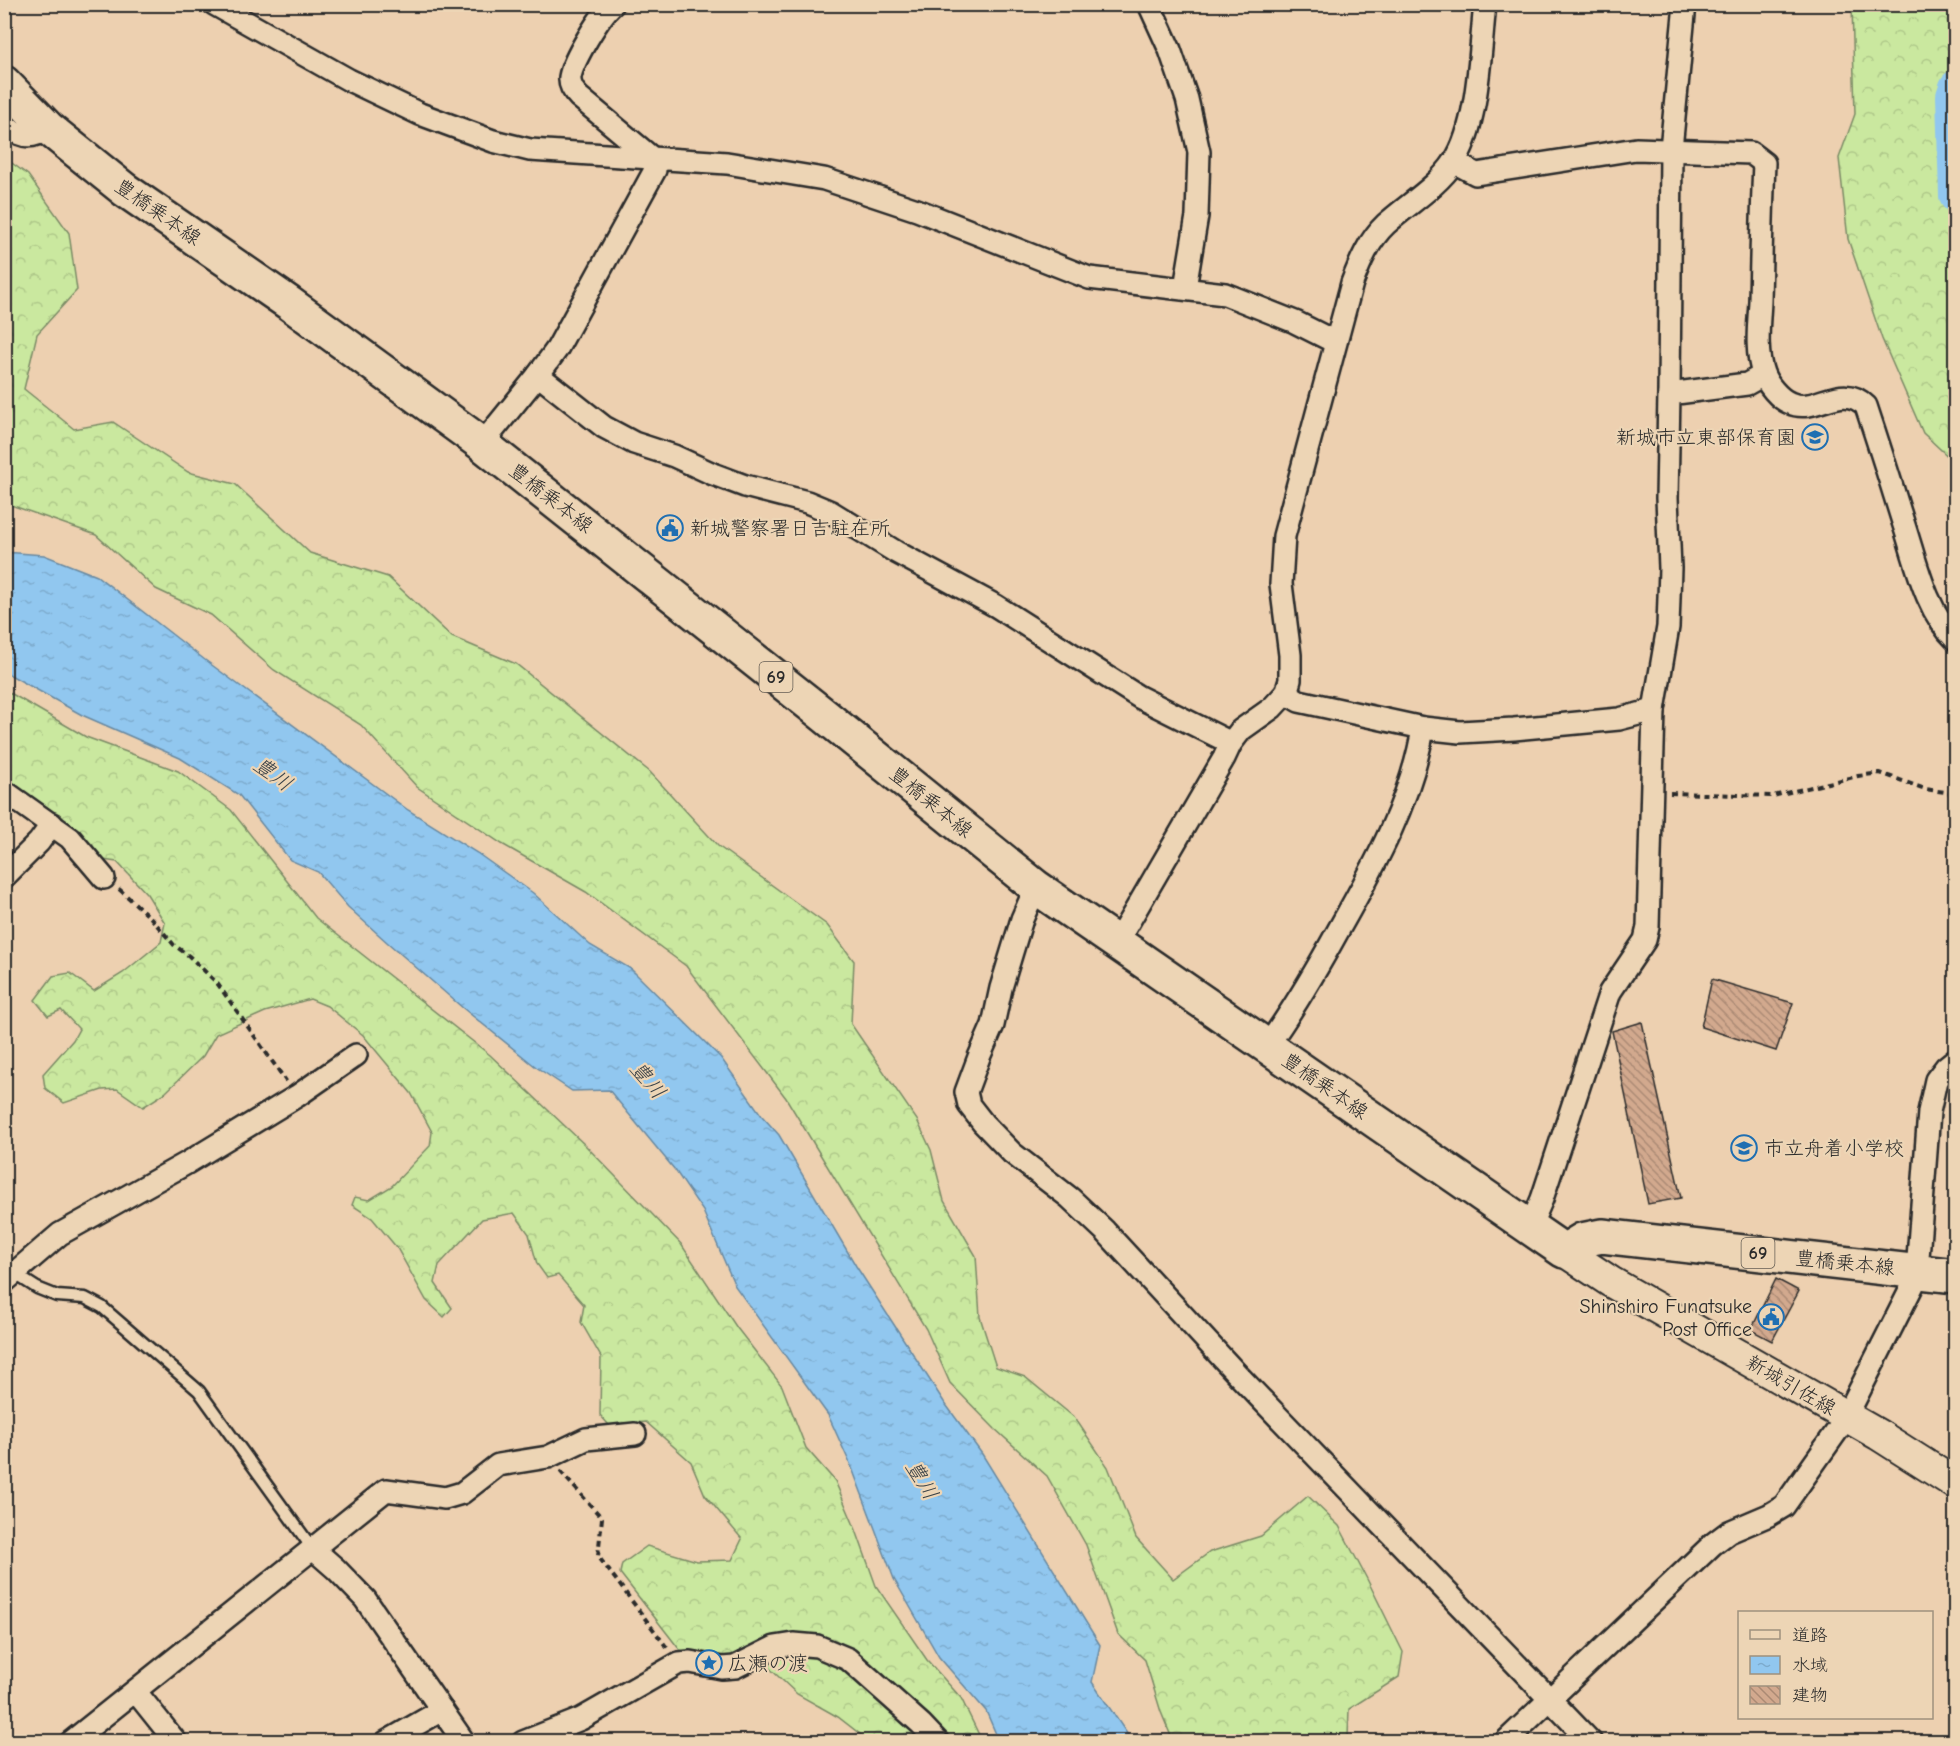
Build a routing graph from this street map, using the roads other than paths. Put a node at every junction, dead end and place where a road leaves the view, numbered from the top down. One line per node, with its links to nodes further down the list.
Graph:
1 (214, 4): 10 (street)
2 (613, 4): 10 (street)
3 (1149, 4): 12 (street)
4 (1485, 4): 11 (street)
5 (1685, 4): 9 (street)
6 (4, 83): 8 (main road, 豊橋乗本線 / 69)
7 (4, 126): 8 (street)
8 (48, 128): 17 (main road, 豊橋乗本線 / 69)
9 (1671, 149): 11 (street); 15 (street); 16 (street)
10 (652, 158): 12 (street); 14 (street)
11 (1454, 162): 13 (street)
12 (1185, 288): 13 (street)
13 (1335, 342): 19 (street)
14 (538, 375): 17 (street); 22 (street)
15 (1763, 375): 16 (street); 18 (street)
16 (1669, 394): 20 (street)
17 (482, 444): 27 (main road, 豊橋乗本線 / 69)
18 (1956, 640)
19 (1286, 693): 21 (street); 22 (street)
20 (1654, 710): 21 (street); 32 (street)
21 (1423, 728): 29 (street)
22 (1231, 743): 28 (street)
23 (4, 791): 24 (street)
24 (52, 824): 25 (street); 26 (street)
25 (4, 877)
26 (104, 878)
27 (1036, 887): 28 (main road, 豊橋乗本線 / 69); 42 (street)
28 (1117, 942): 29 (main road, 豊橋乗本線 / 69)
29 (1267, 1046): 32 (main road, 豊橋乗本線 / 69)
30 (356, 1055): 35 (street)
31 (1956, 1059): 34 (street)
32 (1530, 1227): 33 (main road, 豊橋乗本線 / 69)
33 (1564, 1251): 34 (main road, 豊橋乗本線 / 69); 37 (main road, 新城引佐線)
34 (1917, 1271): 36 (main road, 豊橋乗本線 / 69); 37 (street)
35 (7, 1274): 40 (lane)
36 (1956, 1276)
37 (1846, 1416): 39 (main road, 新城引佐線); 42 (street)
38 (635, 1434): 40 (street)
39 (1956, 1484)
40 (312, 1548): 41 (street); 43 (street)
41 (136, 1692): 44 (street); 45 (street)
42 (1550, 1699): 50 (street); 51 (street)
43 (442, 1710): 46 (street); 47 (street)
44 (71, 1742)
45 (176, 1742)
46 (386, 1742)
47 (464, 1742)
48 (523, 1742): 49 (street)
49 (938, 1742)
50 (1505, 1742)
51 (1591, 1742)

